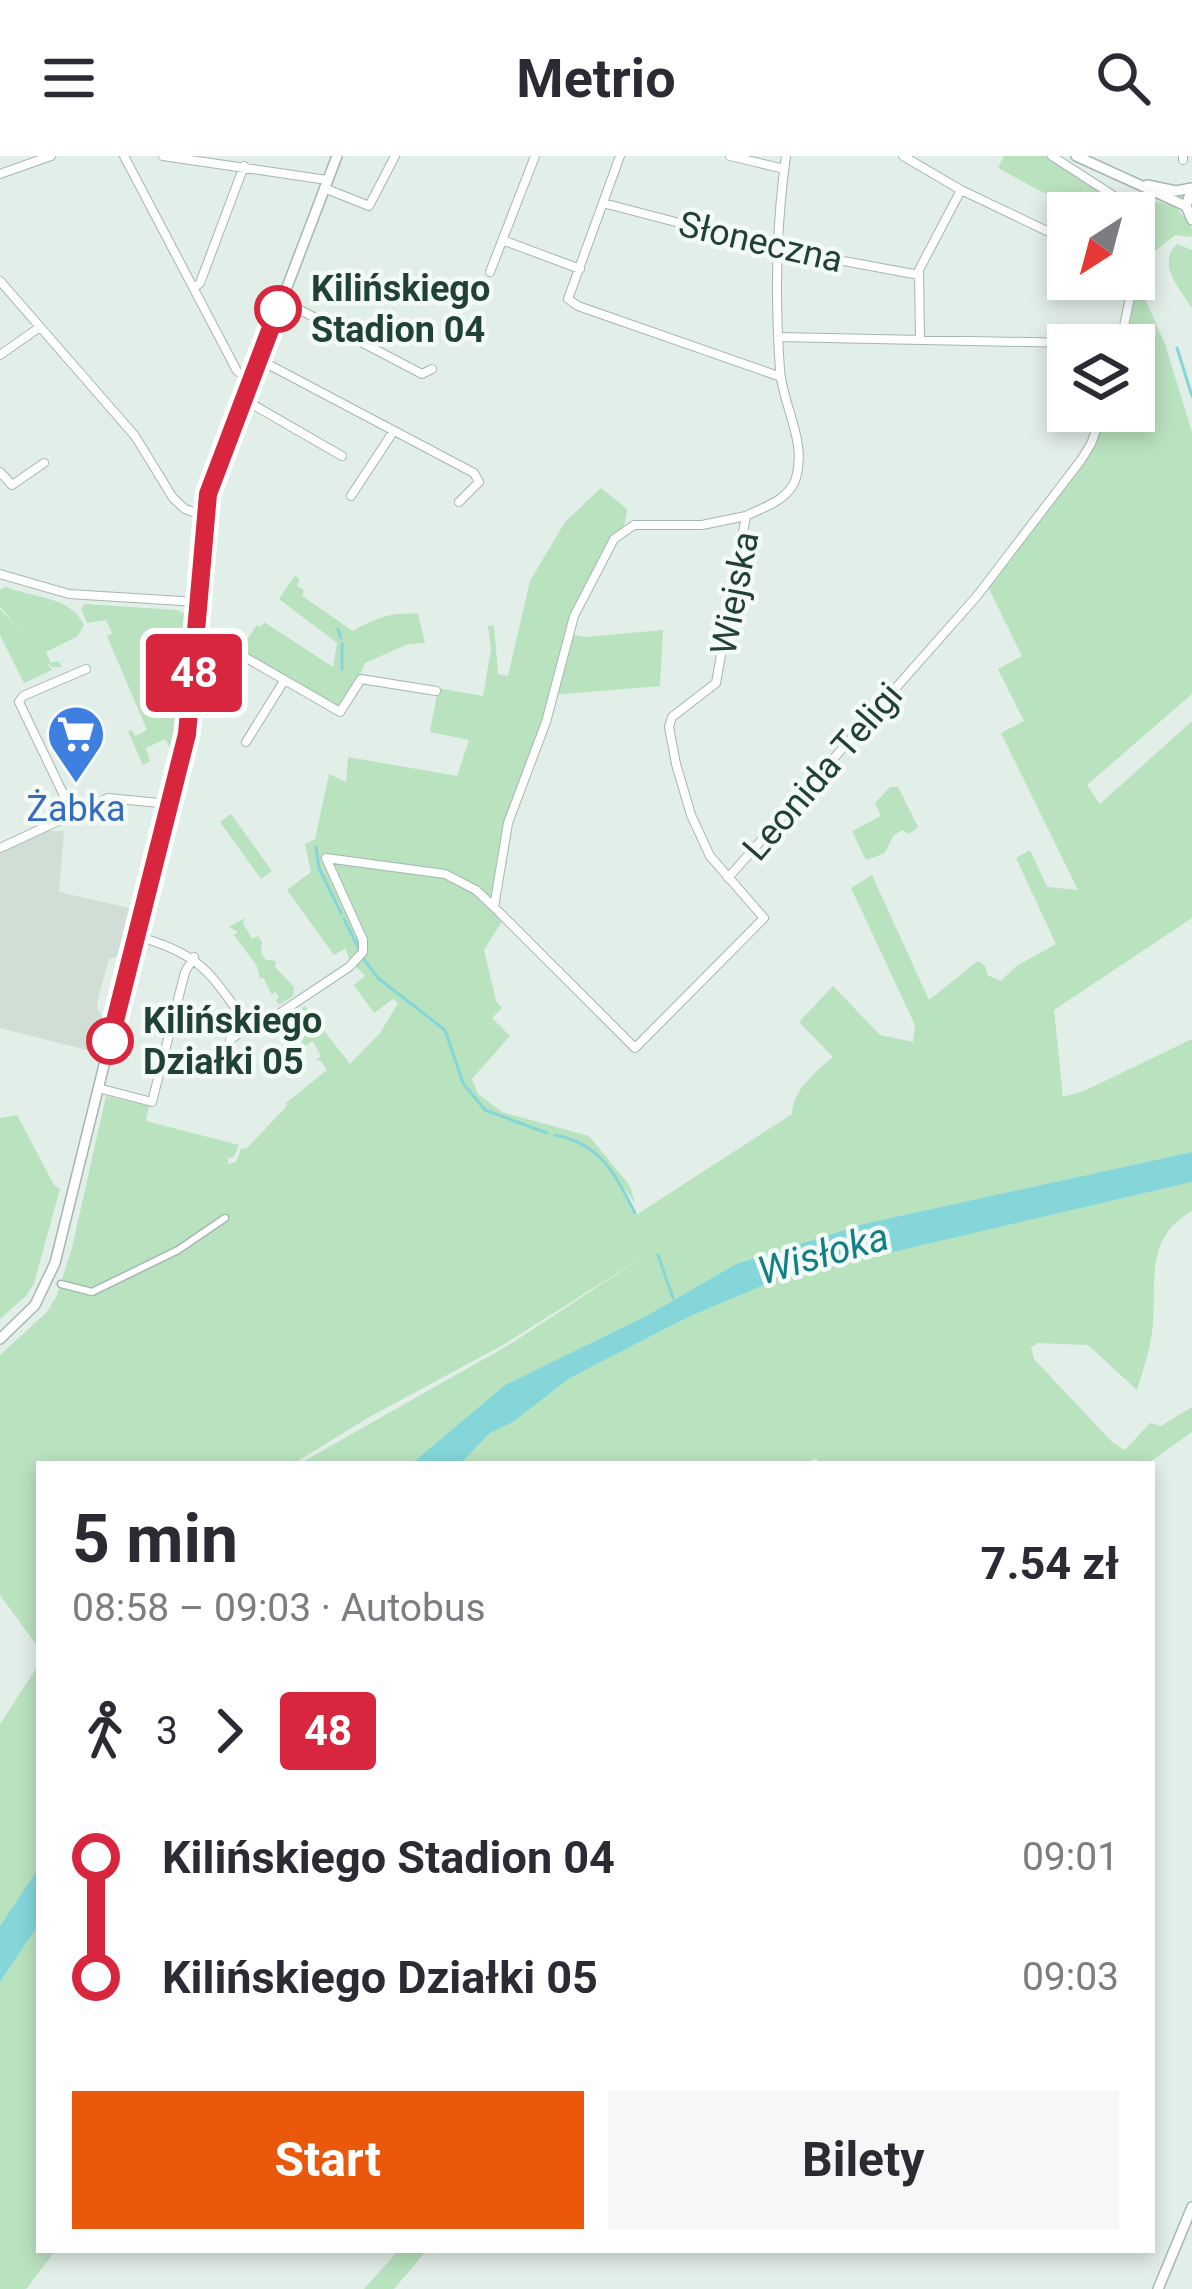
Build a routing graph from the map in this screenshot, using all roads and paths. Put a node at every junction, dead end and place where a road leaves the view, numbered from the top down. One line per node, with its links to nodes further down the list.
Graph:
1 (51, 156): 15 (street)
2 (124, 156): 31 (street)
3 (163, 156): 13 (street)
4 (337, 156): 17 (street)
5 (394, 156): 17 (street)
6 (535, 156): 25 (street)
7 (620, 156): 21 (street)
8 (730, 156): 14 (street)
9 (786, 156): 14 (street, Wiejska)
10 (903, 156): 19 (street)
11 (1052, 156): 20 (street)
12 (1076, 156): 16 (street)
13 (244, 166): 17 (street); 31 (street)
14 (784, 169): 26 (street, Wiejska)
15 (0, 174)
16 (1136, 183): 18 (street); 22 (street)
17 (326, 184): 32 (street)
18 (1192, 188): 22 (street)
19 (961, 190): 24 (street); 29 (street)
20 (1108, 192)
21 (603, 203): 26 (street, Słoneczna); 27 (street)
22 (1186, 206): 23 (street)
23 (1192, 220)
24 (1047, 232)
25 (505, 241): 27 (street); 28 (street)
26 (779, 249): 29 (street, Słoneczna); 34 (street, Wiejska)
27 (580, 268): 40 (street)
28 (490, 272)
29 (920, 275): 35 (street)
30 (0, 281): 33 (street)
31 (194, 288): 41 (street)
32 (281, 300): 38 (street); 39 (street)
33 (40, 327): 37 (street); 50 (street)
34 (778, 338): 35 (street); 40 (street, Wiejska)
35 (920, 339): 36 (street)
36 (1047, 343)
37 (0, 355)
38 (258, 359): 41 (street); 43 (street)
39 (427, 372)
40 (781, 377): 51 (street, Wiejska)
41 (250, 380): 42 (street)
42 (243, 399): 45 (street); 50 (street)
43 (393, 432): 48 (street); 49 (street)
44 (1095, 432): 62 (street, Leonida Teligi)
45 (342, 456)
46 (44, 463): 47 (street)
47 (0, 472)
48 (351, 496)
49 (459, 502)
50 (205, 516): 53 (street)
51 (746, 516): 62 (street, Wiejska); 63 (street)
52 (0, 574): 53 (street)
53 (198, 602): 54 (street)
54 (196, 644): 56 (street); 59 (street)
55 (86, 669): 60 (street)
56 (284, 681): 57 (street); 58 (street)
57 (436, 692)
58 (246, 742)
59 (170, 804): 60 (street); 64 (street)
60 (72, 812): 61 (street)
61 (0, 848)
62 (728, 878): 63 (street, Leonida Teligi)
63 (494, 908): 66 (street)
64 (136, 936): 65 (street); 68 (street)
65 (194, 957): 66 (street); 68 (street)
66 (248, 1026): 67 (street)
67 (230, 1040)
68 (98, 1088): 71 (street)
69 (225, 1218): 70 (street)
70 (61, 1284)
71 (0, 1339)
72 (1192, 2207): 73 (street)
73 (1158, 2289)

